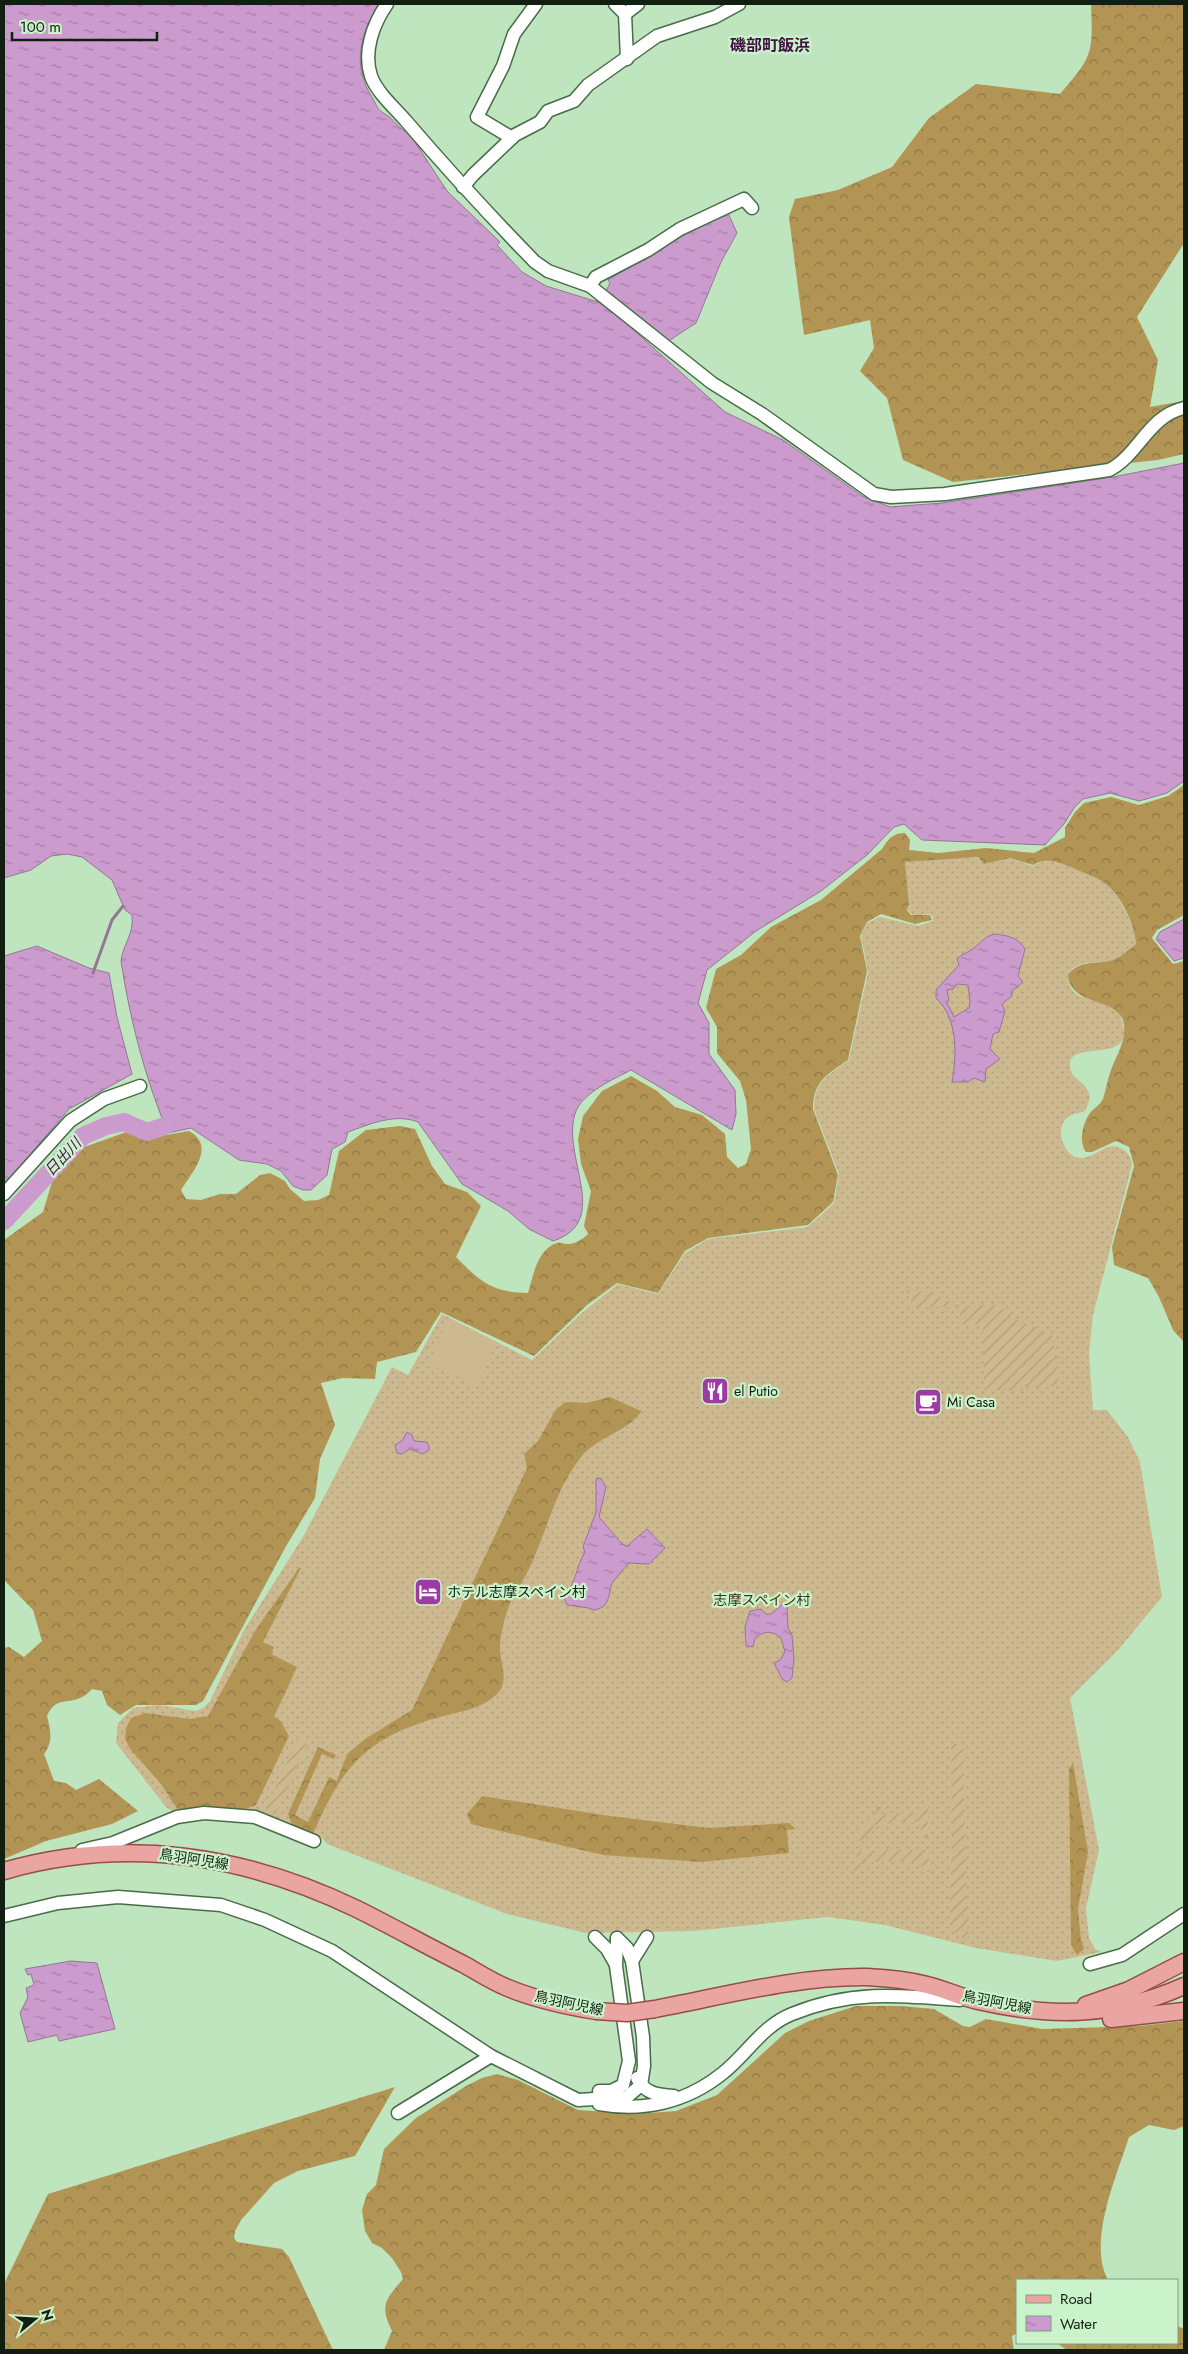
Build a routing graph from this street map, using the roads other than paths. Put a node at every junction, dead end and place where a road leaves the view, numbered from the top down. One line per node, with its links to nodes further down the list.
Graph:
1 (387, 4): 9 (street)
2 (536, 4): 8 (street)
3 (615, 4): 6 (street)
4 (638, 4): 6 (street)
5 (740, 4): 7 (street)
6 (625, 14): 7 (street)
7 (627, 59): 8 (street)
8 (512, 138): 9 (street)
9 (463, 187): 11 (street)
10 (752, 208): 11 (street)
11 (590, 286): 12 (street)
12 (1184, 408)
13 (140, 1086): 14 (street)
14 (4, 1194)
15 (314, 1841): 16 (street)
16 (36, 1862): 17 (main road, 鳥羽阿児線); 27 (main road, 鳥羽阿児線, bridge)
17 (4, 1871)
18 (1184, 1914): 24 (street)
19 (4, 1916): 30 (street)
20 (647, 1937): 22 (street)
21 (595, 1938): 25 (street)
22 (632, 1961): 25 (street); 32 (street)
23 (1184, 1962): 29 (main road)
24 (1090, 1964)
25 (616, 1966): 31 (street)
26 (1184, 1986): 29 (main road, 鳥羽阿児線)
27 (977, 2001): 29 (main road, 鳥羽阿児線); 34 (street)
28 (1184, 2011): 29 (main road)
29 (1060, 2013)
30 (491, 2056): 33 (street); 36 (street)
31 (629, 2061): 32 (street); 33 (street)
32 (641, 2086): 34 (street); 35 (street)
33 (557, 2089): 35 (street)
34 (684, 2096): 35 (street)
35 (578, 2100)
36 (398, 2113)

